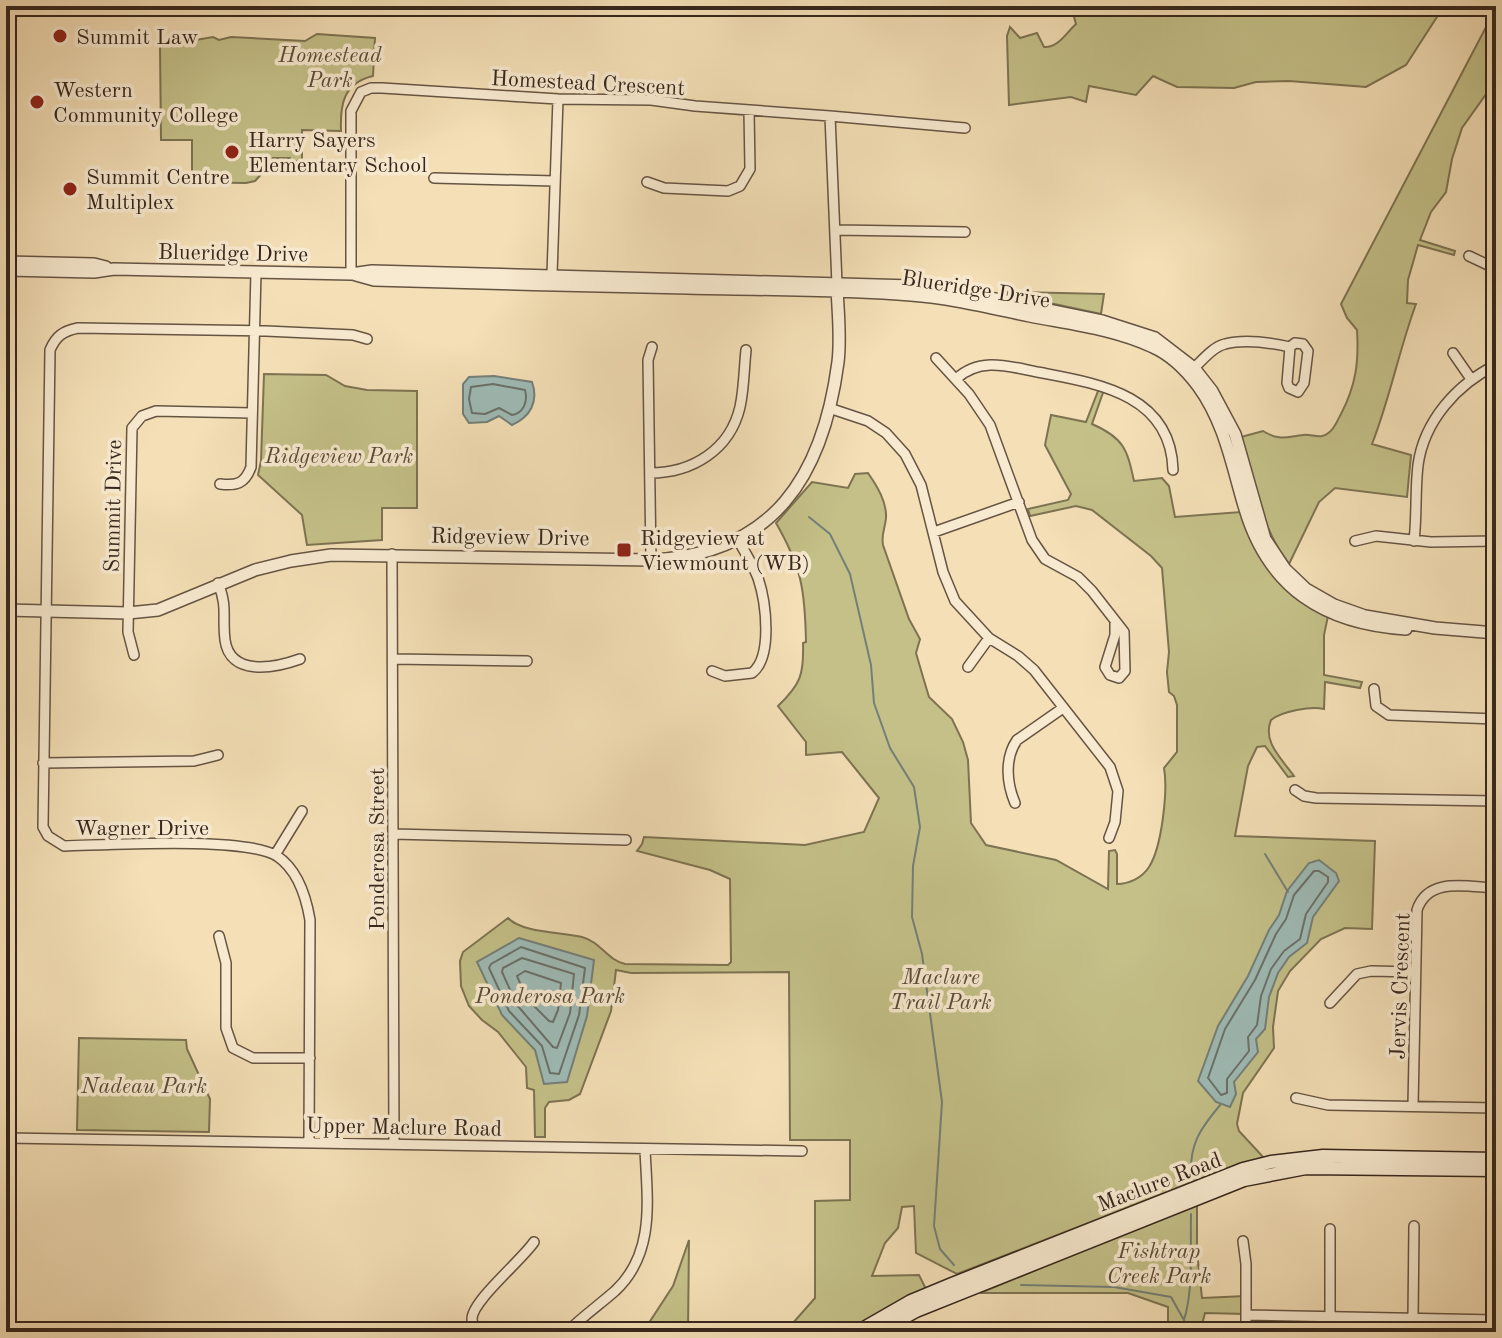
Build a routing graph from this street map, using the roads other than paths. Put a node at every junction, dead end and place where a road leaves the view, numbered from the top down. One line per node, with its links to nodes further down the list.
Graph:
1 (558, 99): 2 (street, Homestead Crescent); 6 (street); 16 (street, Homestead Crescent)
2 (749, 111): 3 (street, Homestead Crescent); 7 (street)
3 (830, 116): 4 (street, Homestead Crescent); 8 (street)
4 (965, 128)
5 (434, 178): 6 (street)
6 (555, 181): 17 (street)
7 (647, 182)
8 (836, 230): 9 (street); 18 (street)
9 (965, 232)
10 (1469, 256): 12 (street)
11 (6, 262): 13 (street, Blueridge Drive)
12 (1496, 265)
13 (114, 269): 14 (street, Blueridge Drive); 15 (street, Blueridge Drive)
14 (6, 270)
15 (256, 272): 16 (street, Blueridge Drive); 19 (street)
16 (351, 274): 17 (street, Blueridge Drive); 18 (street, Blueridge Drive)
17 (552, 275): 18 (street, Blueridge Drive)
18 (837, 288): 27 (street, Blueridge Drive); 30 (street, Ridgeview Drive)
19 (255, 331): 20 (street, Wagner Drive); 31 (street); 45 (street, Wagner Drive)
20 (367, 339)
21 (652, 347): 33 (street)
22 (1290, 347): 22 (street); 27 (street)
23 (746, 350): 33 (street)
24 (1453, 353): 29 (street)
25 (936, 358): 28 (street)
26 (1496, 365): 29 (street)
27 (1191, 371): 48 (street, Blueridge Drive)
28 (956, 379): 32 (street); 35 (street)
29 (1471, 379): 39 (street)
30 (829, 408): 36 (street); 37 (street, Ridgeview Drive)
31 (252, 413): 34 (street); 46 (street, Summit Drive)
32 (1173, 470)
33 (650, 473): 42 (street)
34 (220, 484)
35 (1019, 502): 36 (street); 47 (street)
36 (934, 532): 49 (street)
37 (738, 540): 42 (street, Ridgeview Drive); 55 (street)
38 (1355, 541): 39 (street)
39 (1414, 541): 40 (street)
40 (1496, 541)
41 (392, 554): 42 (street, Ridgeview Drive); 43 (street, Ridgeview Drive); 52 (street, Ponderosa Street)
42 (651, 560)
43 (218, 583): 46 (street, Ridgeview Drive); 51 (street)
44 (6, 610): 45 (street, Ridgeview Drive)
45 (46, 611): 46 (street, Ridgeview Drive); 60 (street, Wagner Drive)
46 (128, 613): 50 (street)
47 (1115, 621): 47 (street)
48 (1496, 633)
49 (989, 638): 54 (street); 57 (street)
50 (134, 655)
51 (300, 659)
52 (393, 659): 53 (street); 65 (street, Ponderosa Street)
53 (527, 661)
54 (968, 667)
55 (712, 671)
56 (1374, 689): 58 (street)
57 (1063, 708): 63 (street); 66 (street)
58 (1496, 719)
59 (218, 755): 60 (street)
60 (43, 763): 68 (street, Wagner Drive)
61 (1295, 790): 62 (street)
62 (1496, 801)
63 (1015, 803)
64 (302, 811): 68 (street)
65 (394, 834): 67 (street); 79 (street, Ponderosa Street)
66 (1109, 838)
67 (626, 840)
68 (275, 855): 73 (street)
69 (1496, 888): 71 (street, Jervis Crescent)
70 (219, 936): 73 (street)
71 (1415, 972): 72 (street); 75 (street, Jervis Crescent)
72 (1330, 1003)
73 (310, 1058): 78 (street)
74 (1296, 1098): 75 (street)
75 (1413, 1106): 76 (street)
76 (1496, 1108)
77 (6, 1138): 78 (street, Upper Maclure Road)
78 (309, 1142): 79 (street, Upper Maclure Road)
79 (394, 1144): 80 (street, Upper Maclure Road)
80 (645, 1149): 81 (street, Upper Maclure Road); 93 (street)
81 (802, 1151)
82 (1496, 1159): 94 (main road, Maclure Road)
83 (1496, 1170): 95 (main road, Maclure Road)
84 (1414, 1226): 90 (street)
85 (1330, 1229): 89 (street)
86 (1243, 1241): 88 (street)
87 (534, 1242): 92 (street)
88 (1246, 1315): 89 (street); 96 (street)
89 (1330, 1317): 90 (street)
90 (1413, 1319): 91 (street)
91 (1496, 1320)
92 (476, 1332)
93 (567, 1332)
94 (857, 1332)
95 (878, 1332)
96 (1246, 1332)

